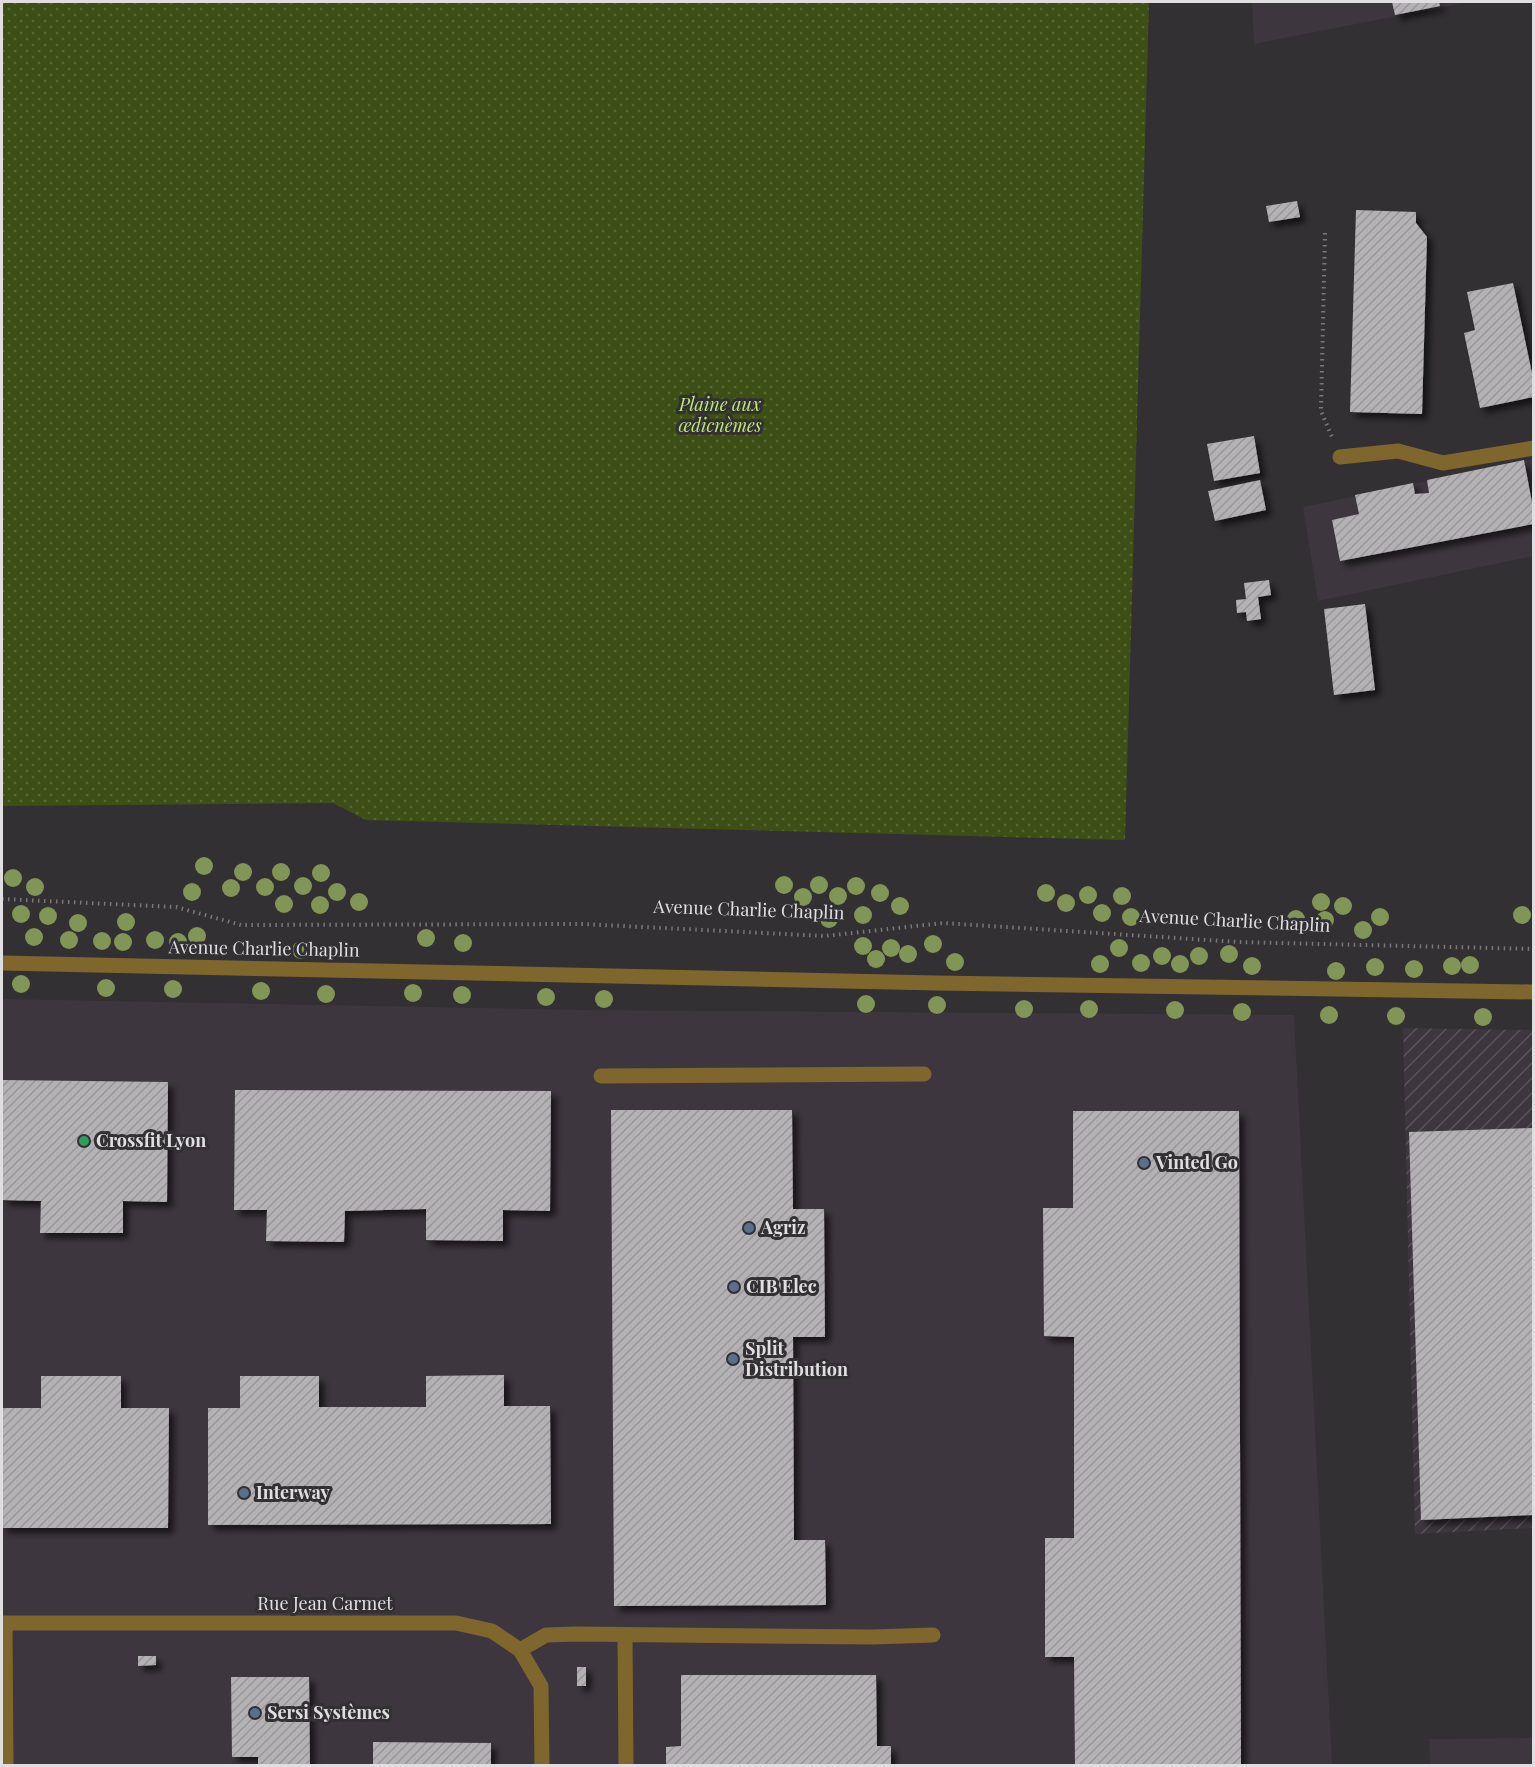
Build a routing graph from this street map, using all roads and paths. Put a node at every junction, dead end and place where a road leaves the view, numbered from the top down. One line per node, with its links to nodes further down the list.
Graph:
1 (1325, 233): 3 (path)
2 (1533, 448): 3 (street)
3 (1340, 457)
4 (2, 899): 5 (path, Avenue Charlie Chaplin)
5 (1533, 949)
6 (2, 963): 7 (street, Avenue Charlie Chaplin)
7 (1533, 992)
8 (924, 1074): 9 (street)
9 (601, 1076)
10 (3, 1623): 13 (street, Rue Jean Carmet); 14 (street)
11 (625, 1635): 12 (street); 13 (street); 16 (street)
12 (933, 1635)
13 (520, 1650): 15 (street, Rue Jean Carmet)
14 (6, 1766)
15 (542, 1766)
16 (626, 1766)

